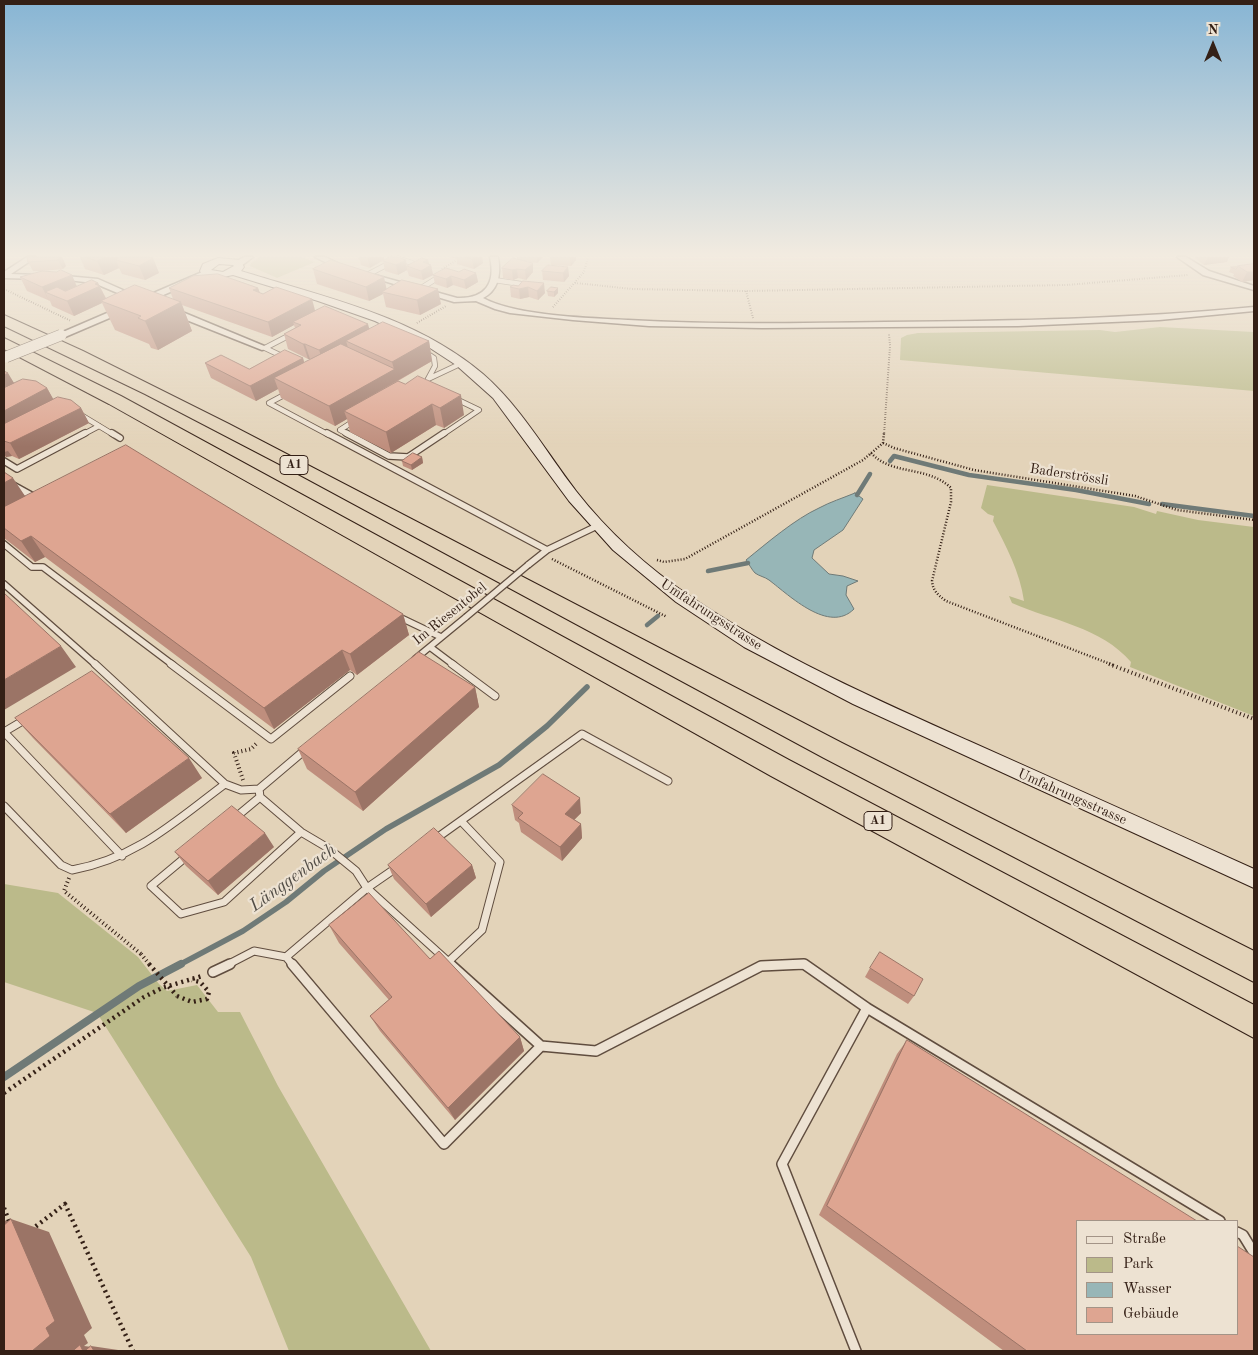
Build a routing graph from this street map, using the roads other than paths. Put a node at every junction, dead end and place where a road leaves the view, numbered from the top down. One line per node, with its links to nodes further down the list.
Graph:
1 (4, 320): 53 (highway, A1)
2 (94, 320): 10 (street, bridge)
3 (194, 320): 8 (street)
4 (380, 320): 12 (main road, Umfahrungsstrasse)
5 (602, 320): 6 (street)
6 (1124, 320)
7 (296, 332): 8 (lane)
8 (265, 348): 11 (lane)
9 (420, 348): 13 (lane)
10 (4, 353): 56 (highway, A1)
11 (290, 359)
12 (462, 363): 13 (lane); 24 (main road, Umfahrungsstrasse)
13 (428, 378): 14 (lane)
14 (420, 383)
15 (292, 391): 26 (lane)
16 (454, 399): 18 (lane)
17 (76, 412): 19 (lane)
18 (356, 420)
19 (99, 426): 20 (lane); 21 (lane)
20 (120, 438)
21 (4, 461)
22 (4, 480): 23 (street)
23 (29, 495)
24 (597, 526): 26 (lane, Im Riesentobel); 49 (main road, Umfahrungsstrasse)
25 (4, 544): 34 (lane)
26 (545, 552): 29 (lane, Im Riesentobel, bridge)
27 (4, 584): 32 (lane)
28 (387, 612): 29 (lane)
29 (441, 637): 30 (lane, Im Riesentobel)
30 (430, 646): 31 (lane, Im Riesentobel); 35 (lane)
31 (407, 665)
32 (102, 670): 33 (lane); 39 (lane)
33 (94, 676)
34 (350, 676)
35 (495, 696)
36 (29, 717): 47 (lane)
37 (309, 746): 40 (lane)
38 (668, 781): 43 (lane)
39 (225, 784): 40 (lane); 47 (lane)
40 (259, 793): 42 (lane); 44 (lane)
41 (4, 806): 47 (lane)
42 (231, 821)
43 (461, 821): 45 (lane); 52 (lane)
44 (301, 832): 46 (lane); 50 (lane)
45 (430, 843)
46 (194, 851)
47 (122, 856)
48 (406, 860): 50 (lane)
49 (1254, 879)
50 (367, 888): 51 (lane); 52 (lane)
51 (286, 957): 54 (lane); 57 (lane)
52 (448, 962): 57 (lane)
53 (1254, 967)
54 (213, 972)
55 (867, 1008): 57 (lane); 58 (lane); 61 (lane)
56 (1254, 1022)
57 (541, 1046)
58 (1218, 1220)
59 (1238, 1233): 60 (lane)
60 (1254, 1253)
61 (856, 1351)

